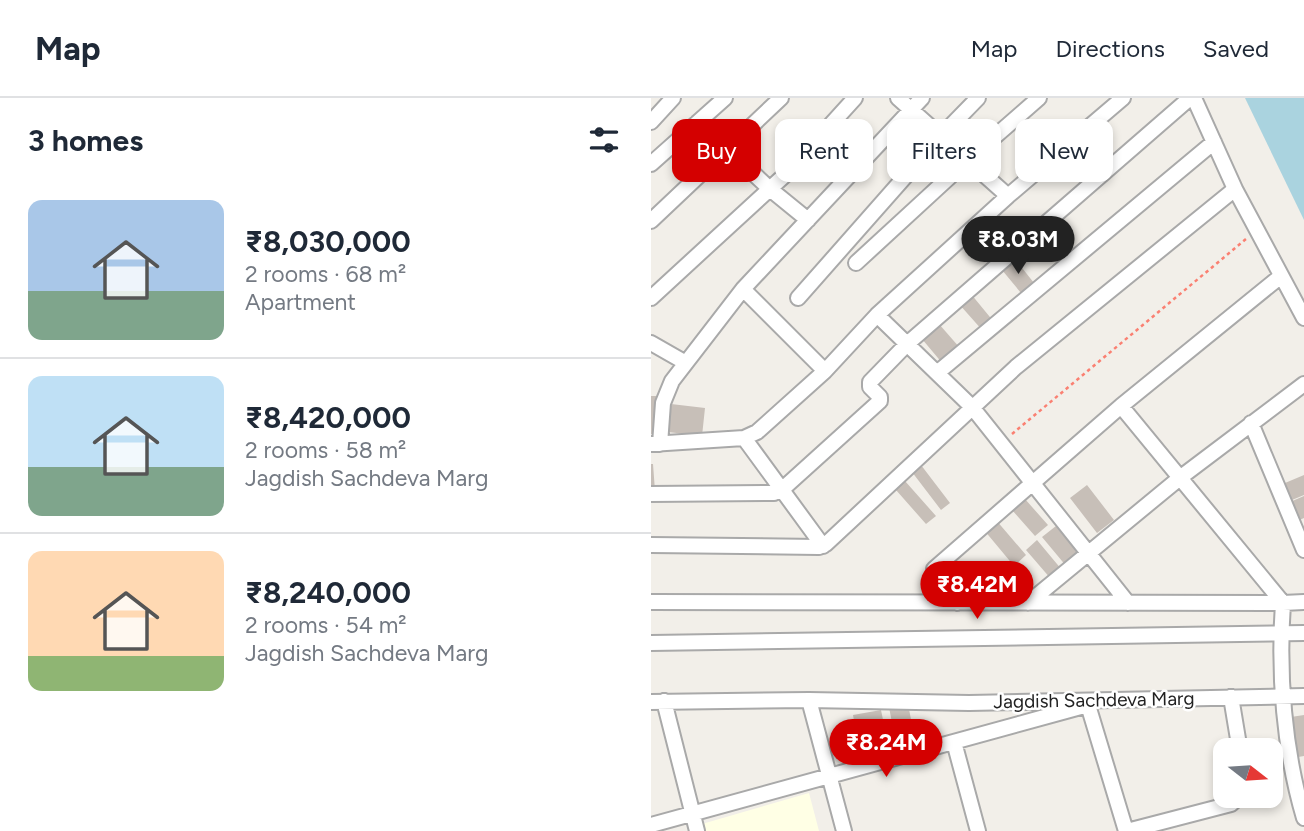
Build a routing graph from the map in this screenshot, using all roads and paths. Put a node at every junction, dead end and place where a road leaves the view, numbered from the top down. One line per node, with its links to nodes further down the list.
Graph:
1 (673, 98): 16 (street)
2 (725, 98): 12 (street)
3 (781, 98): 13 (street)
4 (855, 98): 26 (street)
5 (898, 98): 11 (street)
6 (922, 98): 11 (street)
7 (978, 98): 15 (street)
8 (1039, 98): 17 (street)
9 (1123, 98): 28 (street)
10 (1192, 98): 18 (street); 40 (street)
11 (911, 110): 14 (street); 29 (street)
12 (701, 119)
13 (760, 119)
14 (921, 119)
15 (958, 119)
16 (651, 121)
17 (1001, 131)
18 (1214, 142): 27 (street); 43 (street)
19 (672, 145): 20 (street)
20 (651, 164)
21 (761, 181): 26 (street)
22 (693, 182): 30 (street)
23 (900, 182): 36 (street)
24 (943, 182): 32 (street)
25 (993, 182): 28 (street)
26 (770, 189): 29 (street); 35 (street)
27 (1235, 189): 31 (street); 45 (street)
28 (1008, 196): 37 (street)
29 (808, 219): 34 (street)
30 (651, 220)
31 (1257, 230): 33 (street); 49 (path)
32 (856, 263)
33 (1281, 276): 38 (street); 46 (street)
34 (743, 289): 41 (street); 42 (street)
35 (651, 298)
36 (798, 298)
37 (877, 315): 40 (street); 42 (street)
38 (1304, 318)
39 (651, 343): 41 (street)
40 (907, 344): 43 (street); 53 (street)
41 (686, 362): 50 (street)
42 (825, 371): 48 (street)
43 (937, 373): 45 (street)
44 (1304, 384): 47 (street)
45 (972, 407): 49 (street); 56 (street)
46 (1121, 407): 51 (street); 52 (street)
47 (1251, 423): 51 (street); 57 (street)
48 (744, 438): 50 (street); 53 (street)
49 (1002, 443): 52 (street)
50 (656, 444)
51 (1181, 478): 58 (street); 64 (street)
52 (1034, 483): 58 (street); 61 (street)
53 (780, 490): 54 (street); 56 (street)
54 (651, 494)
55 (651, 545): 56 (street)
56 (823, 546)
57 (1304, 550)
58 (1087, 555): 62 (street); 63 (street)
59 (651, 602): 61 (street)
60 (1304, 602): 64 (street)
61 (957, 603): 62 (street)
62 (1028, 603): 63 (street)
63 (1128, 603): 64 (street)
64 (1283, 603): 65 (street)
65 (1281, 633): 66 (street); 67 (street); 68 (street)
66 (1304, 633)
67 (651, 643)
68 (1284, 696): 69 (street, Jagdish Sachdeva Marg); 70 (street, Jagdish Sachdeva Marg); 78 (street)
69 (1304, 696)
70 (1231, 697): 71 (street, Jagdish Sachdeva Marg); 75 (street)
71 (1112, 698): 72 (street, Jagdish Sachdeva Marg); 74 (street)
72 (810, 700): 73 (street, Jagdish Sachdeva Marg); 77 (street)
73 (658, 702): 80 (street)
74 (1089, 705): 76 (street); 86 (street)
75 (1238, 738)
76 (954, 742): 77 (street); 85 (street)
77 (830, 776): 80 (street); 84 (street)
78 (1298, 776): 81 (street)
79 (1215, 808): 86 (street)
80 (693, 814): 82 (street); 83 (street)
81 (1304, 818)
82 (651, 825)
83 (697, 831)
84 (844, 831)
85 (978, 831)
86 (1126, 831)

